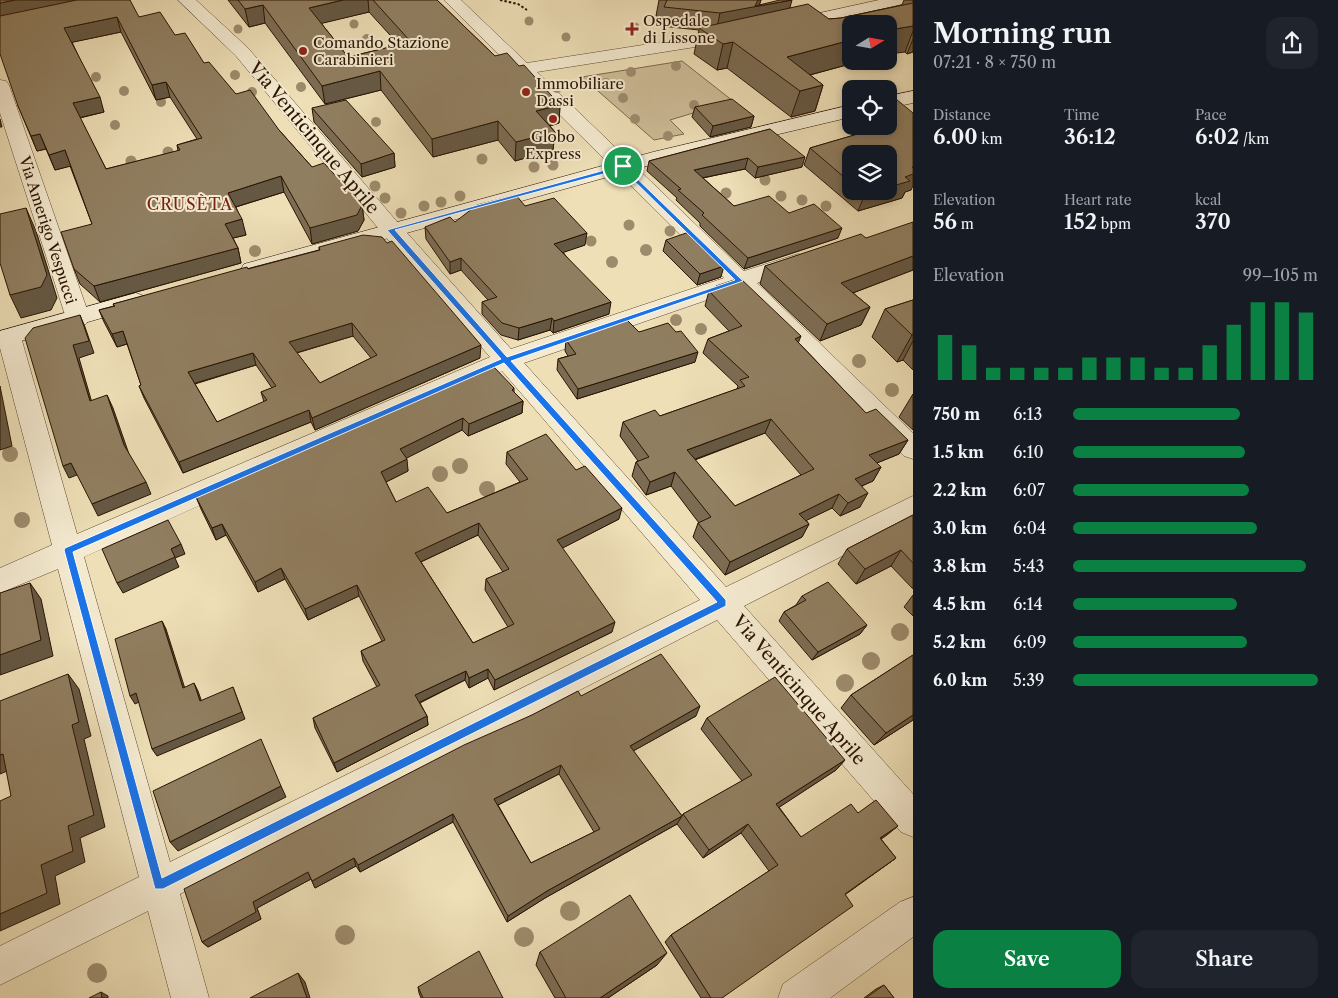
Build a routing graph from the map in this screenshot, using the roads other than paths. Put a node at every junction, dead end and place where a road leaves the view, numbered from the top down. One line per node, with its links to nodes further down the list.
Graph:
1 (186, 0): 12 (street, Via Venticinque Aprile)
2 (452, 0): 6 (street)
3 (901, 0): 4 (street)
4 (775, 28)
5 (746, 34): 6 (street)
6 (524, 69): 11 (street)
7 (0, 85): 17 (street, Via Amerigo Vespucci)
8 (913, 97): 9 (street)
9 (897, 100)
10 (842, 113): 11 (street)
11 (623, 166): 12 (street); 15 (street)
12 (391, 230): 14 (street); 19 (street, Via Venticinque Aprile)
13 (821, 253): 15 (street)
14 (229, 275)
15 (740, 281): 19 (street); 20 (street)
16 (154, 296): 17 (street)
17 (78, 318): 18 (street)
18 (5, 338): 22 (street)
19 (506, 360): 22 (street); 24 (street, Via Venticinque Aprile)
20 (913, 449)
21 (913, 507): 24 (street)
22 (68, 550): 23 (street); 26 (street)
23 (0, 581)
24 (723, 603): 25 (street, Via Venticinque Aprile); 26 (street)
25 (913, 820)
26 (159, 885): 28 (street); 29 (street)
27 (913, 915): 30 (street)
28 (0, 966)
29 (190, 998)
30 (797, 998)

